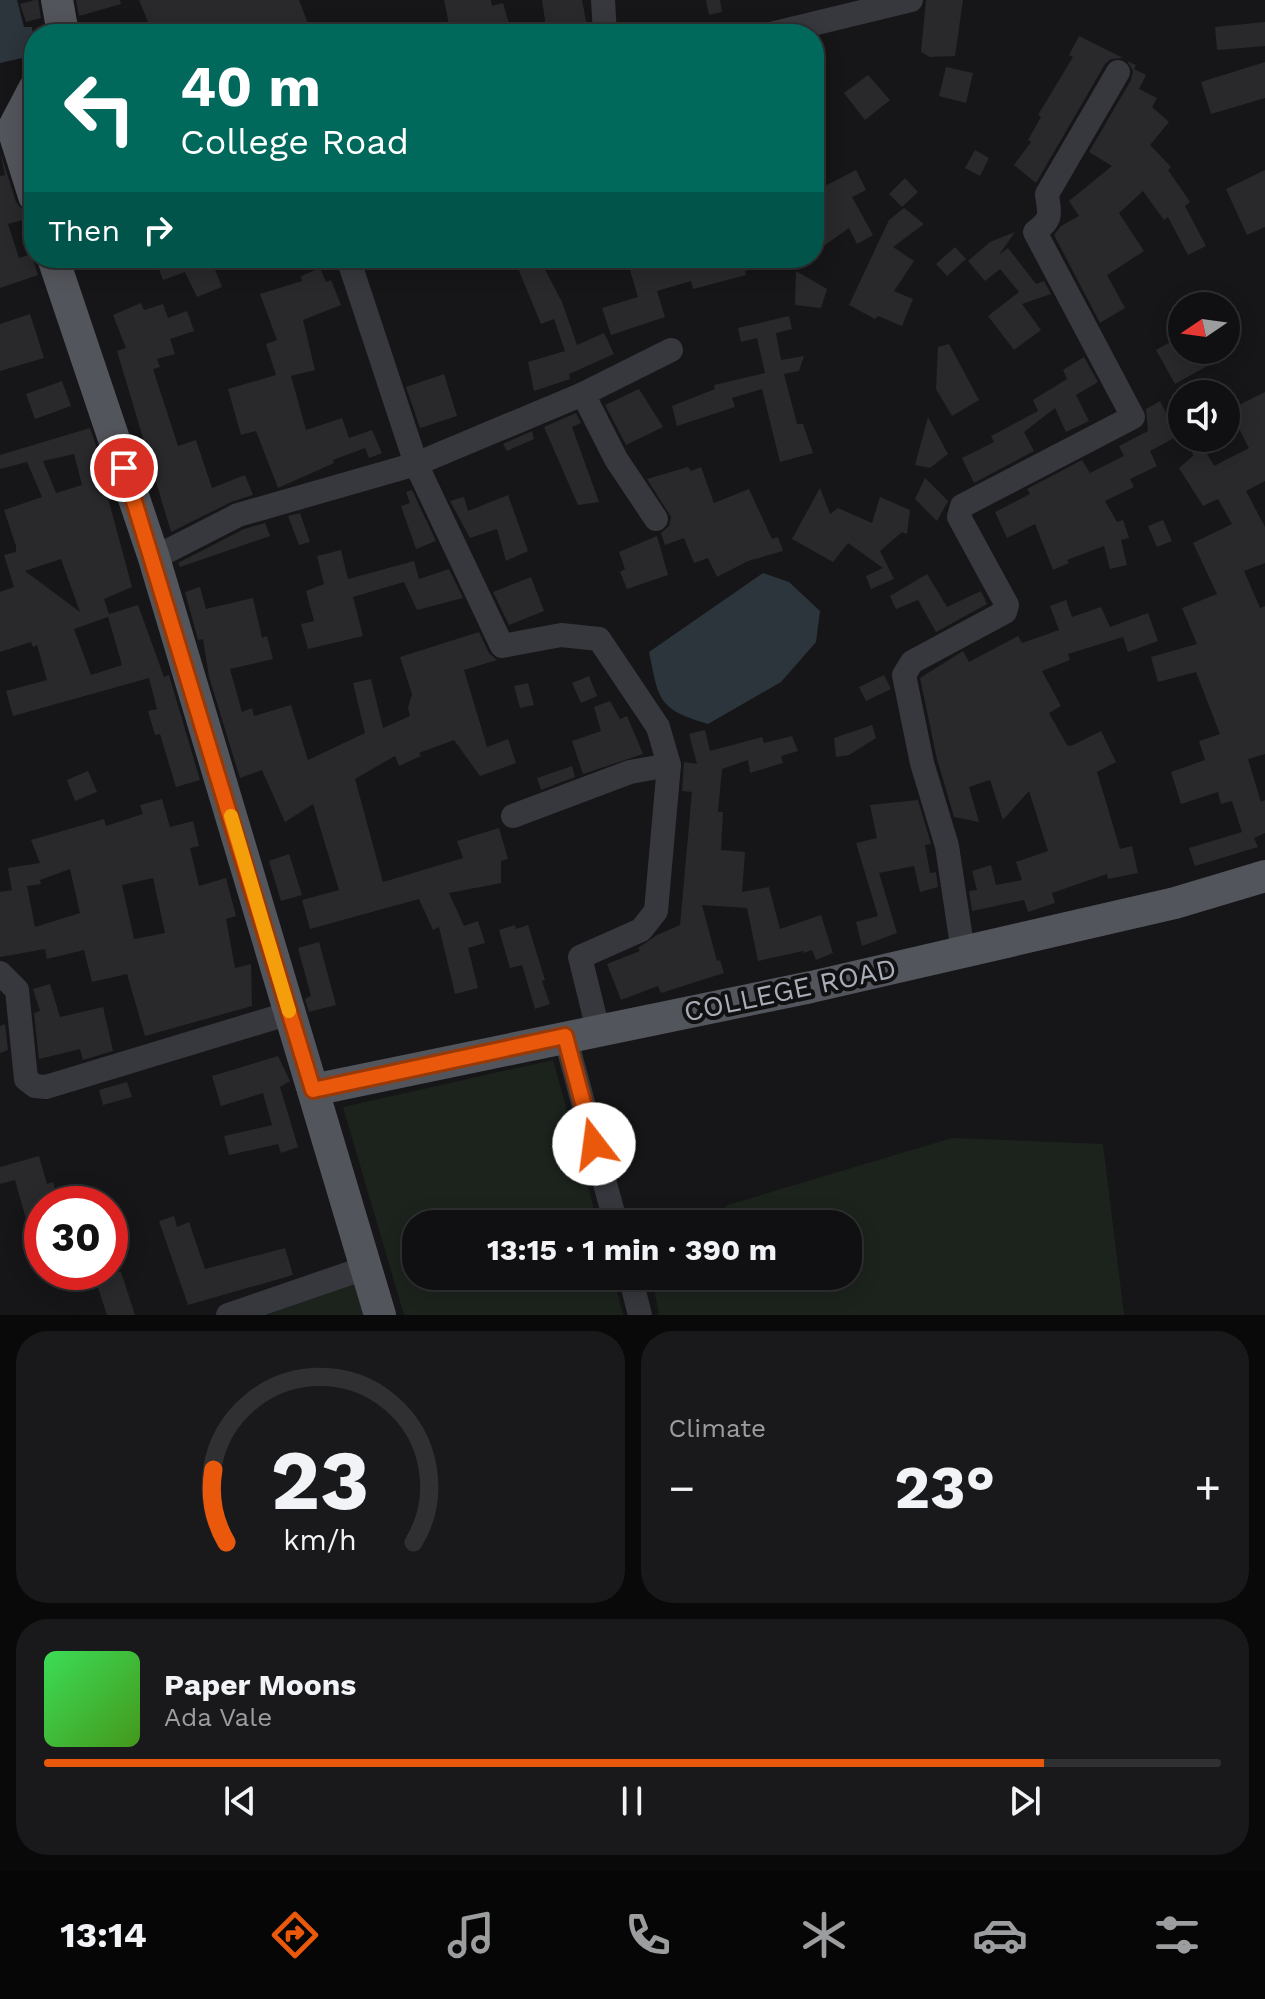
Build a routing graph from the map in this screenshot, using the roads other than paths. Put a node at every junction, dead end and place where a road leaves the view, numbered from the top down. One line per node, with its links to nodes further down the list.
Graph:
1 (57, 0): 4 (main road)
2 (603, 0): 5 (street)
3 (911, 0): 6 (street)
4 (61, 24)
5 (604, 24)
6 (812, 24)
7 (1118, 72): 21 (street)
8 (24, 102): 9 (main road)
9 (6, 126): 10 (main road)
10 (24, 171)
11 (56, 268): 17 (main road)
12 (351, 268): 15 (street)
13 (671, 350): 14 (street)
14 (583, 394): 15 (street); 16 (street)
15 (416, 464): 17 (street); 18 (street)
16 (656, 519)
17 (154, 558): 23 (main road)
18 (669, 765): 19 (street); 24 (street)
19 (513, 816)
20 (1265, 876): 21 (main road, COLLEGE ROAD)
21 (963, 952): 24 (main road, COLLEGE ROAD)
22 (0, 973): 23 (street)
23 (290, 1013): 26 (main road)
24 (598, 1030): 25 (main road, COLLEGE ROAD)
25 (565, 1036): 26 (main road, COLLEGE ROAD); 27 (street)
26 (313, 1090): 28 (main road)
27 (612, 1210)
28 (365, 1268): 30 (street); 31 (main road)
29 (634, 1290): 32 (street)
30 (228, 1315)
31 (380, 1315)
32 (640, 1315)

